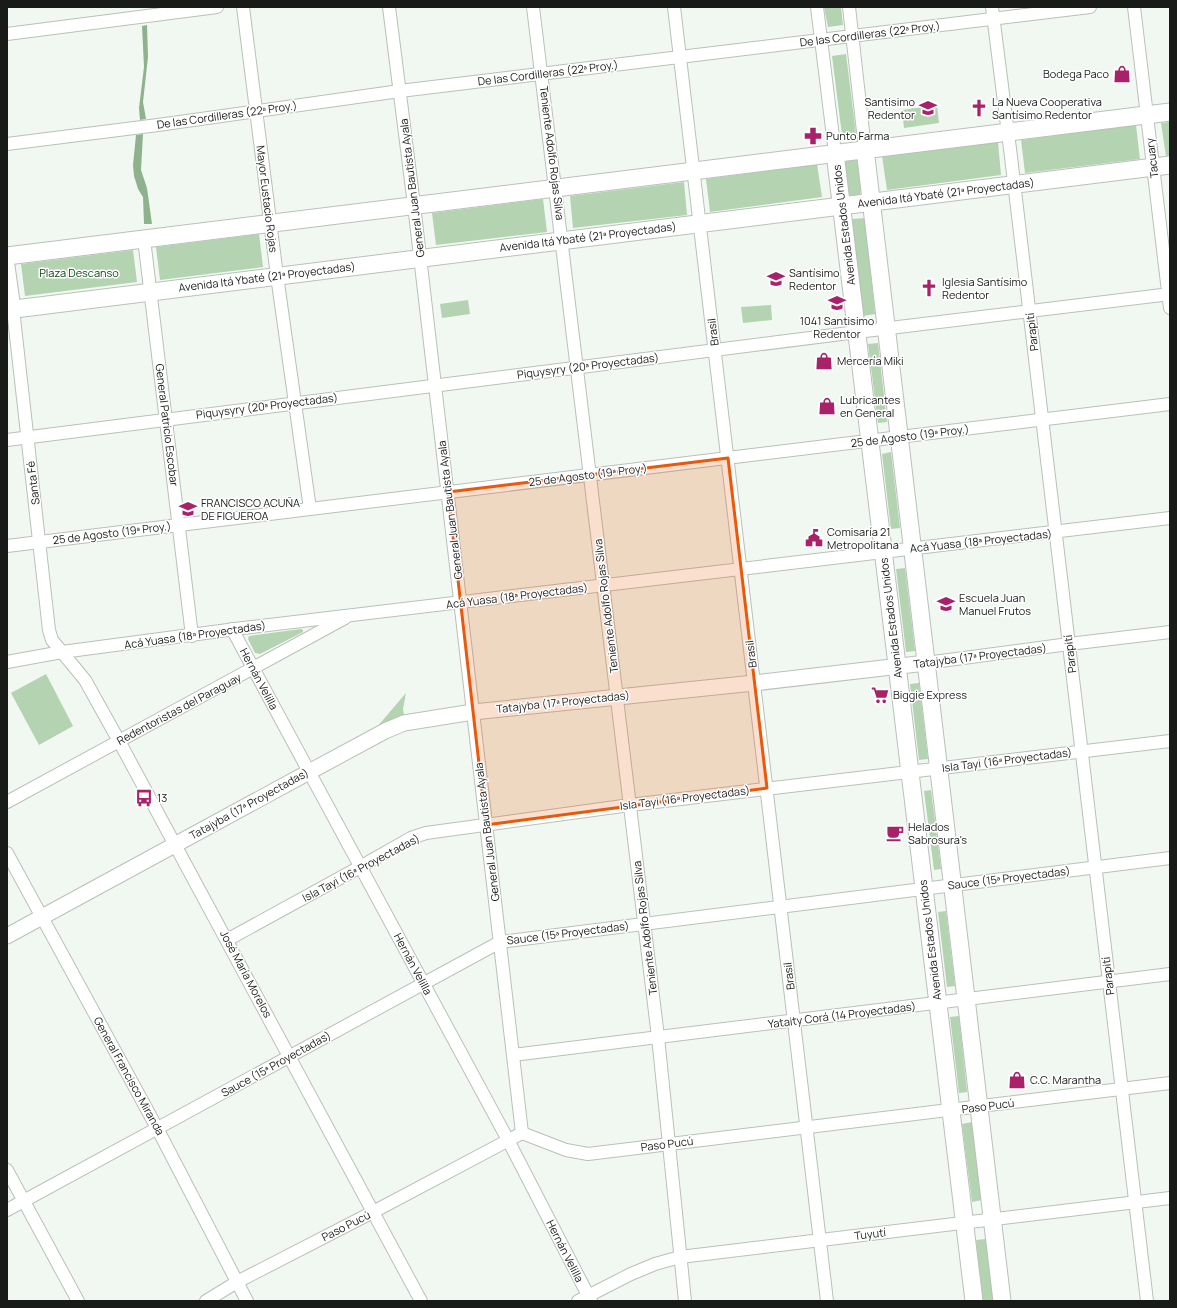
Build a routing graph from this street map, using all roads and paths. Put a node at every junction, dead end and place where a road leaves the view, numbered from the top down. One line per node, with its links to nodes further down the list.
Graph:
1 (217, 7): 11 (street)
2 (242, 7): 17 (street, Mayor Eustacio Rojas)
3 (389, 7): 16 (street, General Juan Bautista Ayala)
4 (534, 7): 15 (street, Teniente Adolfo Rojas Silva)
5 (674, 7): 14 (street, Brasil)
6 (817, 7): 13 (street, Avenida Estados Unidos)
7 (849, 7): 12 (street)
8 (1090, 7): 10 (street, De las Cordilleras (22ª Proy.))
9 (1134, 7): 19 (street, Tacuary)
10 (992, 13): 12 (street, De las Cordilleras (22ª Proy.)); 20 (street, Parapití)
11 (7, 34)
12 (852, 36): 13 (street, De las Cordilleras (22ª Proy.)); 22 (street)
13 (821, 40): 14 (street, De las Cordilleras (22ª Proy.)); 23 (street, Avenida Estados Unidos)
14 (681, 57): 15 (street, De las Cordilleras (22ª Proy.)); 26 (street, Brasil)
15 (542, 74): 16 (street, De las Cordilleras (22ª Proy.)); 28 (street, Teniente Adolfo Rojas Silva)
16 (400, 91): 17 (street, De las Cordilleras (22ª Proy.)); 30 (street, General Juan Bautista Ayala)
17 (256, 111): 21 (street, De las Cordilleras (22ª Proy.)); 32 (street, Mayor Eustacio Rojas)
18 (1170, 112): 19 (main road)
19 (1147, 114): 20 (main road); 25 (street, Tacuary)
20 (1008, 132): 22 (main road); 27 (street, Parapití)
21 (7, 144)
22 (865, 149): 23 (main road); 29 (main road)
23 (835, 153): 26 (main road); 31 (main road, Avenida Estados Unidos)
24 (1170, 165): 25 (main road, Avenida Itá Ybaté (21ª Proyectadas))
25 (1153, 167): 27 (main road, Avenida Itá Ybaté (21ª Proyectadas)); 41 (street, Tacuary)
26 (693, 171): 28 (main road); 33 (street, Brasil)
27 (1014, 185): 29 (main road, Avenida Itá Ybaté (21ª Proyectadas)); 44 (street, Parapití)
28 (556, 188): 30 (main road); 35 (street, Teniente Adolfo Rojas Silva)
29 (872, 202): 31 (main road, Avenida Itá Ybaté (21ª Proyectadas)); 45 (main road)
30 (414, 205): 32 (main road); 37 (street, General Juan Bautista Ayala)
31 (842, 206): 33 (main road, Avenida Itá Ybaté (21ª Proyectadas)); 46 (main road, Avenida Estados Unidos)
32 (270, 223): 34 (main road); 39 (street, Mayor Eustacio Rojas)
33 (700, 224): 35 (main road, Avenida Itá Ybaté (21ª Proyectadas)); 47 (street, Brasil)
34 (144, 239): 36 (main road); 40 (street, General Patricio Escobar)
35 (562, 241): 37 (main road, Avenida Itá Ybaté (21ª Proyectadas)); 48 (street, Teniente Adolfo Rojas Silva)
36 (7, 256)
37 (420, 258): 39 (main road, Avenida Itá Ybaté (21ª Proyectadas)); 49 (street, General Juan Bautista Ayala)
38 (7, 266): 43 (street)
39 (277, 276): 40 (main road, Avenida Itá Ybaté (21ª Proyectadas)); 50 (street, Mayor Eustacio Rojas)
40 (150, 292): 43 (main road, Avenida Itá Ybaté (21ª Proyectadas)); 52 (street, General Patricio Escobar)
41 (1169, 294): 42 (street, Tacuary); 44 (street, Piquysyry (20ª Proyectadas))
42 (1170, 308)
43 (10, 309): 54 (street, Santa Fé)
44 (1029, 311): 45 (street, Piquysyry (20ª Proyectadas)); 53 (street, Parapití)
45 (887, 328): 46 (street, Piquysyry (20ª Proyectadas)); 55 (main road)
46 (857, 332): 47 (street, Piquysyry (20ª Proyectadas)); 57 (main road, Avenida Estados Unidos)
47 (715, 350): 48 (street, Piquysyry (20ª Proyectadas)); 58 (street, Brasil)
48 (578, 367): 49 (street, Piquysyry (20ª Proyectadas)); 59 (street, Teniente Adolfo Rojas Silva)
49 (435, 385): 50 (street, Piquysyry (20ª Proyectadas)); 60 (street, General Juan Bautista Ayala)
50 (295, 403): 52 (street, Piquysyry (20ª Proyectadas)); 61 (street, Mayor Eustacio Rojas)
51 (1170, 404): 53 (street, 25 de Agosto (19ª Proy.))
52 (166, 419): 54 (street, Piquysyry (20ª Proyectadas)); 63 (street, General Patricio Escobar)
53 (1042, 420): 55 (street, 25 de Agosto (19ª Proy.)); 64 (street, Parapití)
54 (27, 437): 56 (street, Piquysyry (20ª Proyectadas)); 65 (street, Santa Fé)
55 (900, 437): 57 (street, 25 de Agosto (19ª Proy.)); 67 (main road)
56 (7, 440)
57 (870, 441): 58 (street, 25 de Agosto (19ª Proy.)); 68 (main road, Avenida Estados Unidos)
58 (728, 458): 59 (street, 25 de Agosto (19ª Proy.)); 69 (street, Brasil)
59 (590, 475): 60 (street, 25 de Agosto (19ª Proy.)); 70 (street, Teniente Adolfo Rojas Silva)
60 (448, 492): 61 (street, 25 de Agosto (19ª Proy.)); 71 (street, General Juan Bautista Ayala)
61 (310, 509): 63 (street, 25 de Agosto (19ª Proy.))
62 (1170, 518): 64 (street, Acá Yuasa (18ª Proyectadas))
63 (179, 525): 65 (street, 25 de Agosto (19ª Proy.)); 75 (street, General Patricio Escobar)
64 (1056, 533): 67 (street, Acá Yuasa (18ª Proyectadas)); 76 (street, Parapití)
65 (40, 542): 66 (street, 25 de Agosto (19ª Proy.)); 77 (street, Santa Fé)
66 (7, 546)
67 (913, 549): 68 (street, Acá Yuasa (18ª Proyectadas)); 79 (main road)
68 (884, 552): 69 (street, Acá Yuasa (18ª Proyectadas)); 80 (main road, Avenida Estados Unidos)
69 (741, 569): 70 (street, Acá Yuasa (18ª Proyectadas)); 82 (street, Brasil)
70 (604, 585): 71 (street, Acá Yuasa (18ª Proyectadas)); 83 (street, Teniente Adolfo Rojas Silva)
71 (460, 602): 72 (street, Acá Yuasa (18ª Proyectadas)); 84 (street, General Juan Bautista Ayala)
72 (351, 615): 73 (street, Acá Yuasa (18ª Proyectadas)); 81 (street, Redentoristas del Paraguay)
73 (232, 630): 75 (street, Acá Yuasa (18ª Proyectadas)); 81 (street, Hernán Velilla)
74 (1170, 632): 76 (street, Tatajyba (17ª Proyectadas))
75 (192, 636): 77 (street, Acá Yuasa (18ª Proyectadas))
76 (1069, 644): 79 (street, Tatajyba (17ª Proyectadas)); 87 (street, Parapití)
77 (62, 652): 78 (street, Acá Yuasa (18ª Proyectadas)); 85 (street, José María Morelos)
78 (7, 662)
79 (926, 663): 80 (street, Tatajyba (17ª Proyectadas)); 88 (main road)
80 (897, 666): 82 (street, Tatajyba (17ª Proyectadas)); 89 (main road, Avenida Estados Unidos)
81 (253, 668): 85 (street, Redentoristas del Paraguay); 90 (street, Hernán Velilla)
82 (754, 683): 83 (street, Tatajyba (17ª Proyectadas)); 91 (street, Brasil)
83 (617, 696): 84 (street, Tatajyba (17ª Proyectadas)); 93 (street, Teniente Adolfo Rojas Silva)
84 (473, 712): 90 (street, Tatajyba (17ª Proyectadas)); 94 (street, General Juan Bautista Ayala)
85 (119, 741): 92 (street, Redentoristas del Paraguay); 95 (street, José María Morelos)
86 (1170, 741): 87 (street, Isla Tayi (16ª Proyectadas))
87 (1082, 751): 88 (street, Isla Tayi (16ª Proyectadas)); 99 (street, Parapití)
88 (939, 768): 89 (street, Isla Tayi (16ª Proyectadas)); 100 (main road)
89 (910, 771): 91 (street, Isla Tayi (16ª Proyectadas)); 101 (main road, Avenida Estados Unidos)
90 (309, 772): 95 (street, Tatajyba (17ª Proyectadas)); 98 (street, Hernán Velilla)
91 (767, 788): 93 (street, Isla Tayi (16ª Proyectadas)); 102 (street, Brasil)
92 (7, 802)
93 (630, 805): 94 (street, Isla Tayi (16ª Proyectadas)); 104 (street, Teniente Adolfo Rojas Silva)
94 (486, 825): 98 (street, Isla Tayi (16ª Proyectadas)); 107 (street, General Juan Bautista Ayala)
95 (176, 844): 103 (street, Tatajyba (17ª Proyectadas)); 106 (street, José María Morelos)
96 (7, 853): 103 (street, General Francisco Miranda)
97 (1170, 858): 99 (street, Sauce (15ª Proyectadas))
98 (360, 867): 106 (street, Isla Tayi (16ª Proyectadas)); 110 (street, Hernán Velilla)
99 (1095, 868): 100 (street, Sauce (15ª Proyectadas)); 109 (street, Parapití)
100 (953, 885): 101 (street, Sauce (15ª Proyectadas)); 111 (main road)
101 (924, 889): 102 (street, Sauce (15ª Proyectadas)); 112 (main road, Avenida Estados Unidos)
102 (781, 907): 104 (street, Sauce (15ª Proyectadas)); 113 (street, Brasil)
103 (42, 917): 105 (street, Tatajyba (17ª Proyectadas)); 121 (street, General Francisco Miranda)
104 (644, 924): 107 (street, Sauce (15ª Proyectadas)); 114 (street, Teniente Adolfo Rojas Silva)
105 (7, 936)
106 (227, 940): 116 (street, José María Morelos)
107 (500, 942): 110 (street, Sauce (15ª Proyectadas)); 115 (street, General Juan Bautista Ayala)
108 (1170, 974): 109 (street, Yataity Corá (14 Proyectadas))
109 (1109, 981): 111 (street, Yataity Corá (14 Proyectadas)); 118 (street, Parapití)
110 (424, 984): 116 (street, Sauce (15ª Proyectadas)); 124 (street, Hernán Velilla)
111 (966, 999): 112 (street, Yataity Corá (14 Proyectadas)); 119 (main road)
112 (938, 1003): 113 (street, Yataity Corá (14 Proyectadas)); 120 (main road, Avenida Estados Unidos)
113 (794, 1021): 114 (street, Yataity Corá (14 Proyectadas)); 122 (street, Brasil)
114 (658, 1037): 115 (street, Yataity Corá (14 Proyectadas)); 125 (street, Teniente Adolfo Rojas Silva)
115 (513, 1055): 123 (street, General Juan Bautista Ayala)
116 (290, 1056): 121 (street, Sauce (15ª Proyectadas)); 131 (street, José María Morelos)
117 (1170, 1083): 118 (street, Paso Pucú)
118 (1122, 1089): 119 (street, Paso Pucú); 129 (street, Parapití)
119 (979, 1107): 120 (street, Paso Pucú); 132 (main road)
120 (951, 1110): 122 (street, Paso Pucú); 133 (main road, Avenida Estados Unidos)
121 (157, 1128): 128 (street, Sauce (15ª Proyectadas)); 136 (street, General Francisco Miranda)
122 (807, 1128): 125 (street, Paso Pucú); 134 (street, Brasil)
123 (522, 1133): 124 (street, Paso Pucú); 125 (street, Paso Pucú)
124 (508, 1140): 131 (street, Paso Pucú); 137 (street, Hernán Velilla)
125 (669, 1144): 135 (street, Teniente Adolfo Rojas Silva)
126 (7, 1170): 128 (street)
127 (1170, 1198): 129 (street, Tuyutí)
128 (24, 1201): 130 (street, Sauce (15ª Proyectadas)); 138 (street)
129 (1135, 1202): 132 (street, Tuyutí); 146 (street, Parapití)
130 (7, 1210)
131 (373, 1212): 136 (street, Paso Pucú); 141 (street, José María Morelos)
132 (992, 1219): 133 (street, Tuyutí); 145 (main road)
133 (964, 1222): 134 (street, Tuyutí); 144 (main road, Avenida Estados Unidos)
134 (820, 1240): 135 (street, Tuyutí); 143 (street, Brasil)
135 (680, 1257): 137 (street, Tuyutí); 142 (street, Teniente Adolfo Rojas Silva)
136 (237, 1282): 139 (street, Paso Pucú); 140 (street, General Francisco Miranda)
137 (586, 1299)
138 (78, 1301)
139 (206, 1301)
140 (247, 1301)
141 (421, 1301)
142 (685, 1301)
143 (828, 1301)
144 (974, 1301)
145 (1002, 1301)
146 (1147, 1301)

